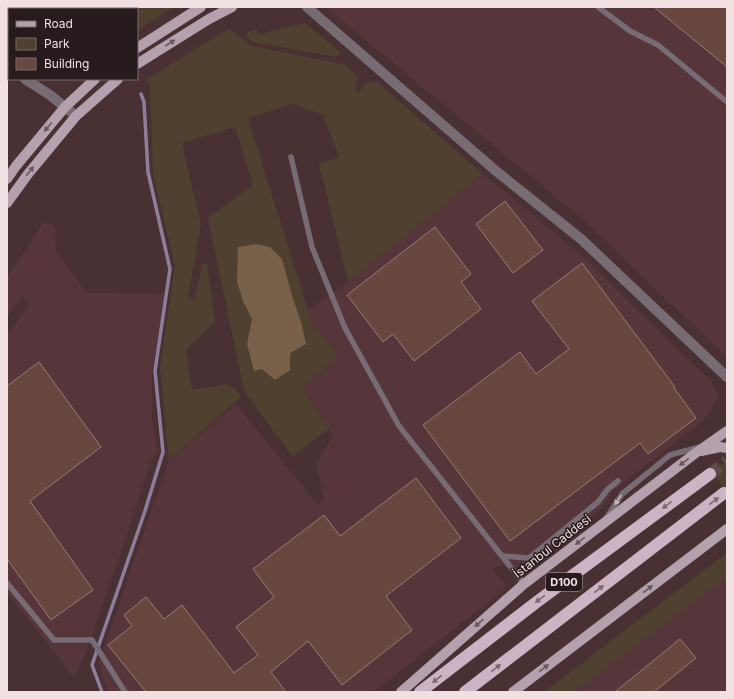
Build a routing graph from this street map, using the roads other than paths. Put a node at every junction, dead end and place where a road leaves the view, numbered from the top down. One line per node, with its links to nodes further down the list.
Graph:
1 (201, 7): 5 (main road)
2 (232, 7): 6 (main road, one-way to 2)
3 (307, 7): 16 (street)
4 (598, 7): 10 (lane)
5 (138, 47)
6 (138, 63)
7 (27, 80): 11 (street)
8 (94, 80): 11 (main road)
9 (116, 80): 12 (main road)
10 (727, 102)
11 (65, 107): 12 (street); 14 (main road, one-way to 14)
12 (76, 116): 15 (main road, one-way to 12)
13 (291, 157): 26 (lane)
14 (7, 179)
15 (7, 202)
16 (726, 378)
17 (727, 431): 18 (main road, İstanbul Caddesi)
18 (708, 444): 20 (main road, İstanbul Caddesi); 24 (lane, one-way to 24)
19 (727, 448): 20 (main road)
20 (697, 452): 24 (main road, İstanbul Caddesi, one-way to 24)
21 (710, 474): 31 (highway, D100 / D100, one-way to 31)
22 (618, 481): 26 (lane)
23 (724, 493): 32 (highway, D100 / D100, one-way to 23)
24 (603, 523): 28 (main road, İstanbul Caddesi, one-way to 28)
25 (727, 529): 33 (main road, one-way to 25)
26 (502, 556): 28 (lane)
27 (7, 582): 29 (lane)
28 (524, 584): 30 (main road, İstanbul Caddesi, one-way to 30)
29 (125, 692)
30 (401, 692)
31 (420, 692)
32 (465, 692)
33 (514, 692)

